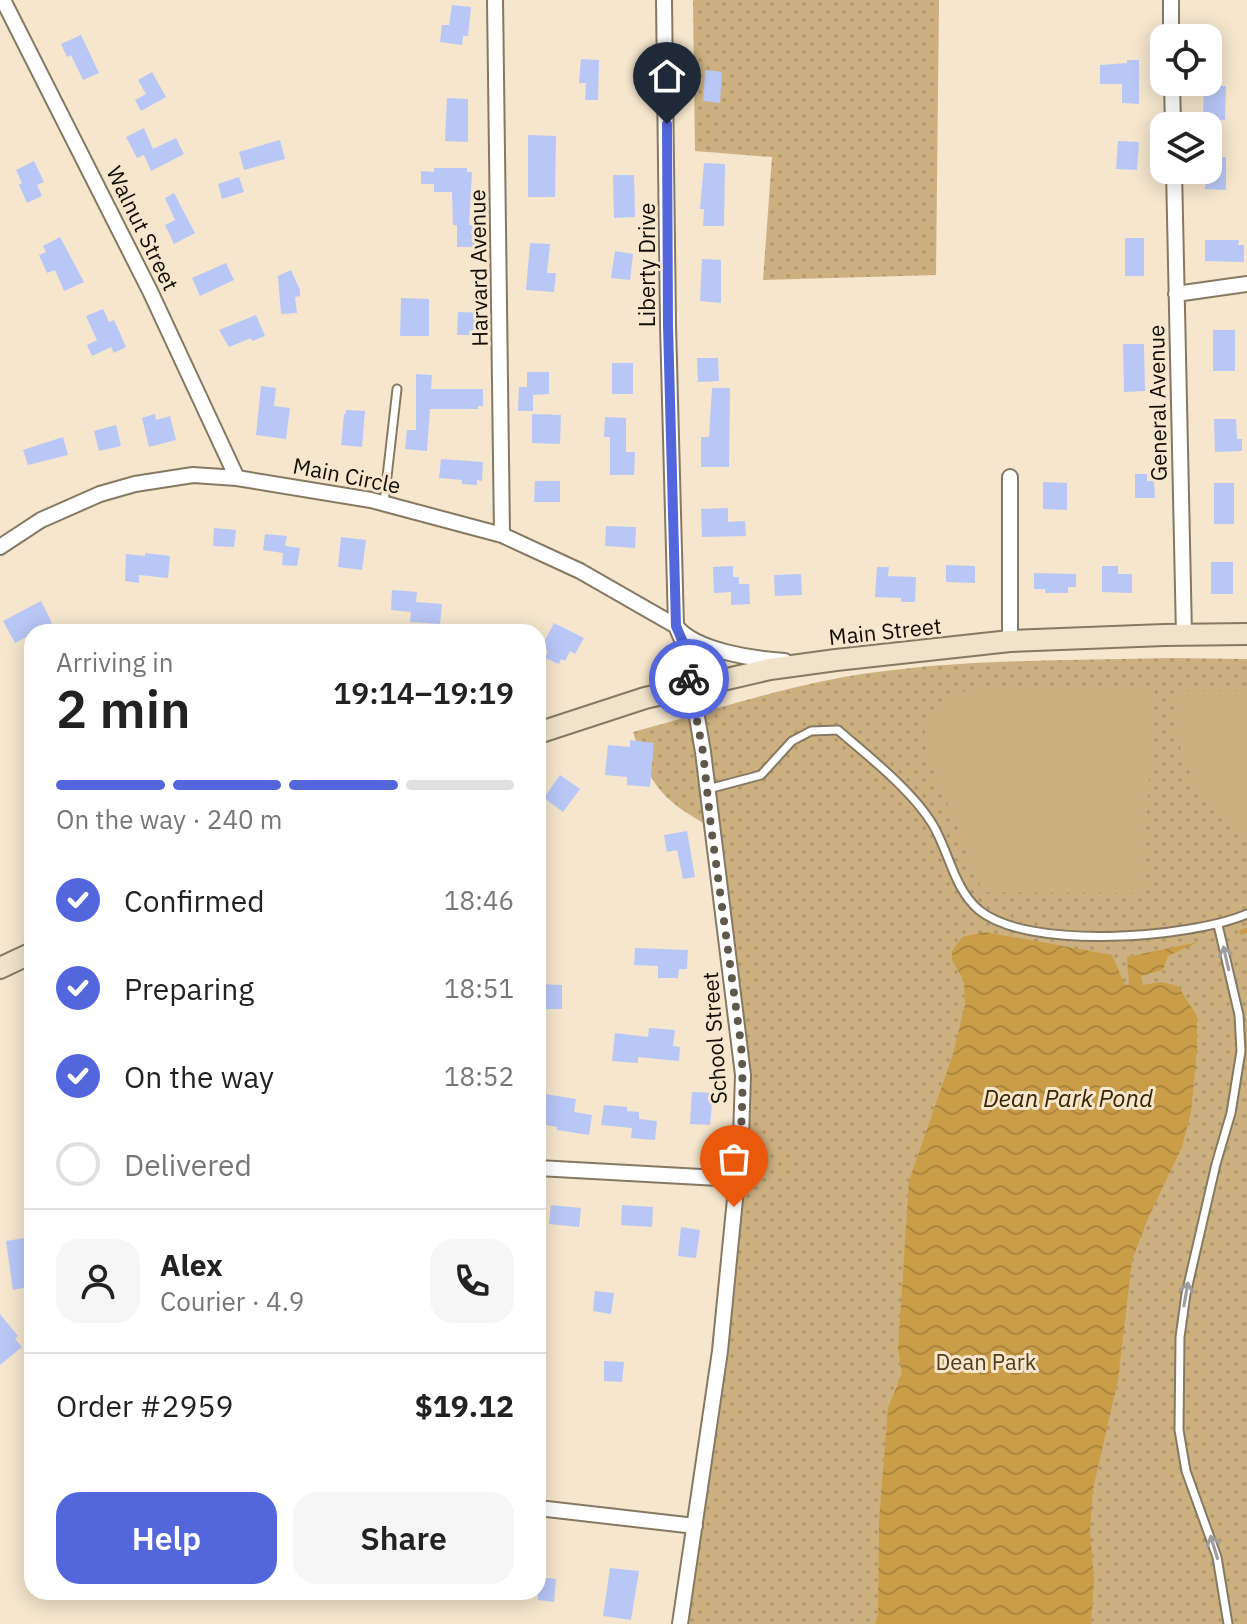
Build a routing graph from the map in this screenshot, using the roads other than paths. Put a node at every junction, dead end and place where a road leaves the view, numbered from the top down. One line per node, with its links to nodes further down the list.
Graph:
1 (3, 0): 11 (street, Walnut Street)
2 (495, 0): 13 (street, Harvard Avenue)
3 (664, 0): 15 (street, Liberty Drive)
4 (1171, 0): 5 (street)
5 (1171, 24)
6 (1174, 184): 8 (street, General Avenue)
7 (1247, 284): 8 (street)
8 (1176, 294): 17 (street, General Avenue)
9 (397, 389): 12 (lane)
10 (1010, 477): 18 (street)
11 (237, 478): 12 (street, Main Circle); 14 (street, Main Circle)
12 (384, 503): 13 (street, Main Circle)
13 (502, 535): 15 (street, Main Circle)
14 (0, 547)
15 (676, 626): 19 (street, Main Circle); 20 (street)
16 (1247, 634): 17 (main road, Main Street)
17 (1184, 635): 18 (main road, Main Street)
18 (1010, 641): 19 (main road, Main Street)
19 (811, 663): 20 (main road, Main Street)
20 (691, 689): 21 (main road, Main Street); 22 (street, School Street)
21 (546, 730)
22 (708, 789): 24 (lane); 28 (street, School Street)
23 (1247, 914): 24 (lane)
24 (1218, 925): 32 (lane, one-way to 24)
25 (24, 957): 26 (main road)
26 (0, 968)
27 (546, 1168): 28 (street)
28 (737, 1179): 30 (street, School Street)
29 (546, 1509): 30 (street)
30 (695, 1526): 31 (street, School Street)
31 (680, 1624)
32 (1228, 1624)

